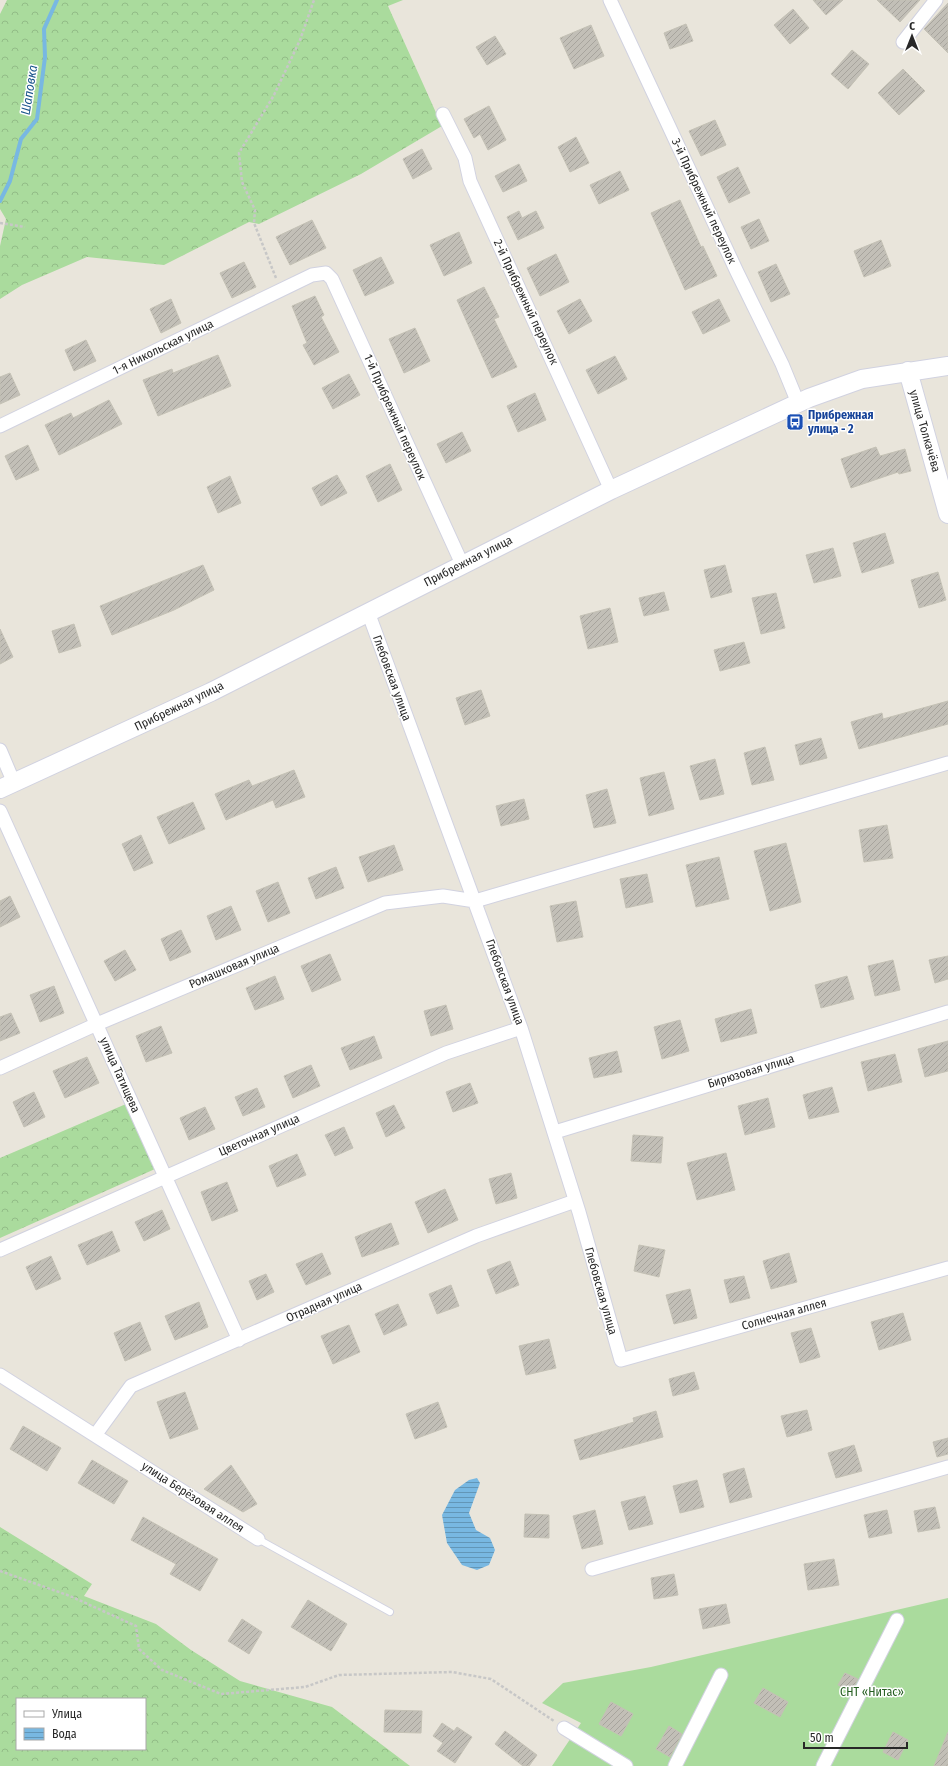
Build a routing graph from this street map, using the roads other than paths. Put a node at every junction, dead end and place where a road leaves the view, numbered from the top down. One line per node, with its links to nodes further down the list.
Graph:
1 (610, 0): 8 (street, 3-й Прибрежный переулок)
2 (936, 0): 3 (street)
3 (903, 42)
4 (443, 114): 10 (street, 2-й Прибрежный переулок)
5 (326, 273): 9 (street, 1-я Никольская улица); 12 (street, 1-й Прибрежный переулок)
6 (948, 366): 7 (street, Прибрежная улица)
7 (908, 371): 8 (street, Прибрежная улица); 11 (street, улица Толкачёва)
8 (798, 403): 10 (street, Прибрежная улица)
9 (0, 426)
10 (611, 490): 12 (street, Прибрежная улица)
11 (948, 514)
12 (462, 564): 13 (street, Прибрежная улица)
13 (368, 612): 16 (street, Прибрежная улица); 18 (street, Глебовская улица)
14 (0, 750): 16 (street)
15 (948, 763): 18 (street)
16 (7, 786)
17 (0, 811): 20 (street, улица Татищева)
18 (475, 901): 20 (street, Ромашковая улица); 21 (street, Глебовская улица)
19 (948, 1012): 23 (street, Бирюзовая улица)
20 (97, 1024): 22 (street, Ромашковая улица); 24 (street, улица Татищева)
21 (521, 1028): 23 (street, Глебовская улица); 24 (street, Цветочная улица)
22 (0, 1068)
23 (554, 1132): 25 (street, Глебовская улица)
24 (164, 1176): 26 (street, Цветочная улица); 28 (street, улица Татищева)
25 (575, 1201): 28 (street, Отрадная улица); 29 (street, Глебовская улица)
26 (0, 1250)
27 (948, 1268): 29 (street, Солнечная аллея)
28 (239, 1340): 31 (street, Отрадная улица)
29 (621, 1360)
30 (0, 1375): 31 (street, улица Берёзовая аллея)
31 (96, 1434): 33 (street, улица Берёзовая аллея)
32 (948, 1467): 34 (street)
33 (258, 1539): 35 (lane, улица Берёзовая аллея)
34 (592, 1569)
35 (390, 1612)
36 (897, 1620): 41 (street)
37 (722, 1675): 40 (street)
38 (564, 1728): 39 (street)
39 (626, 1766)
40 (675, 1766)
41 (823, 1766)

